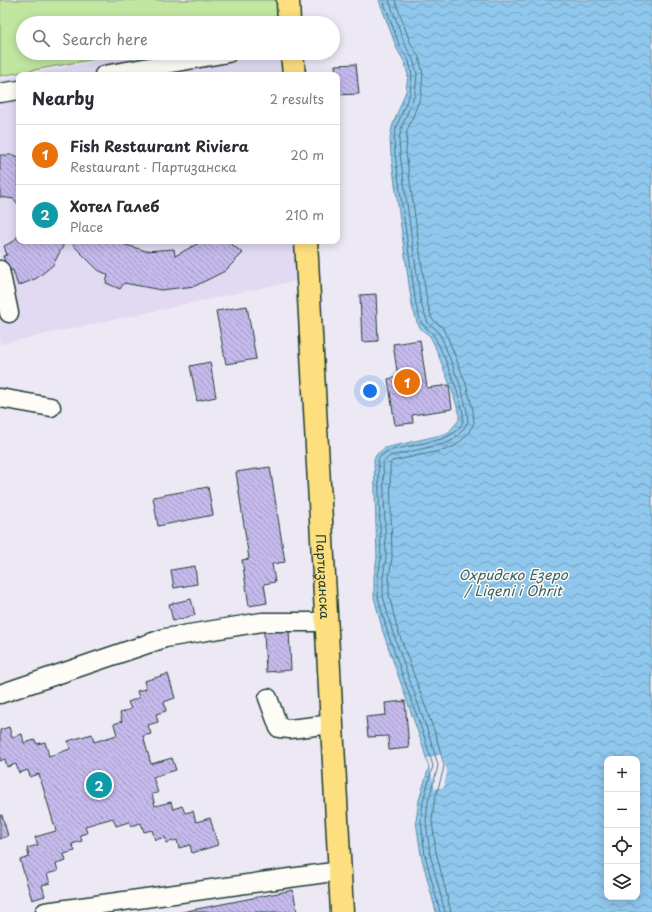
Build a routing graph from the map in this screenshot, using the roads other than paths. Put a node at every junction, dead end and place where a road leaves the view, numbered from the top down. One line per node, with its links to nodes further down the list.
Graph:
1 (288, 0): 2 (main road)
2 (289, 16)
3 (189, 60): 5 (street)
4 (293, 60): 6 (main road)
5 (121, 72)
6 (294, 72)
7 (16, 90): 8 (street)
8 (0, 93)
9 (306, 244): 14 (main road, Партизанска)
10 (0, 270): 11 (street)
11 (9, 314)
12 (0, 398): 13 (street)
13 (51, 407)
14 (327, 622): 15 (street); 17 (main road, Партизанска)
15 (0, 694)
16 (268, 698): 17 (street)
17 (332, 724): 18 (main road, Партизанска)
18 (340, 871): 19 (street); 20 (main road, Партизанска)
19 (45, 912)
20 (342, 912)

